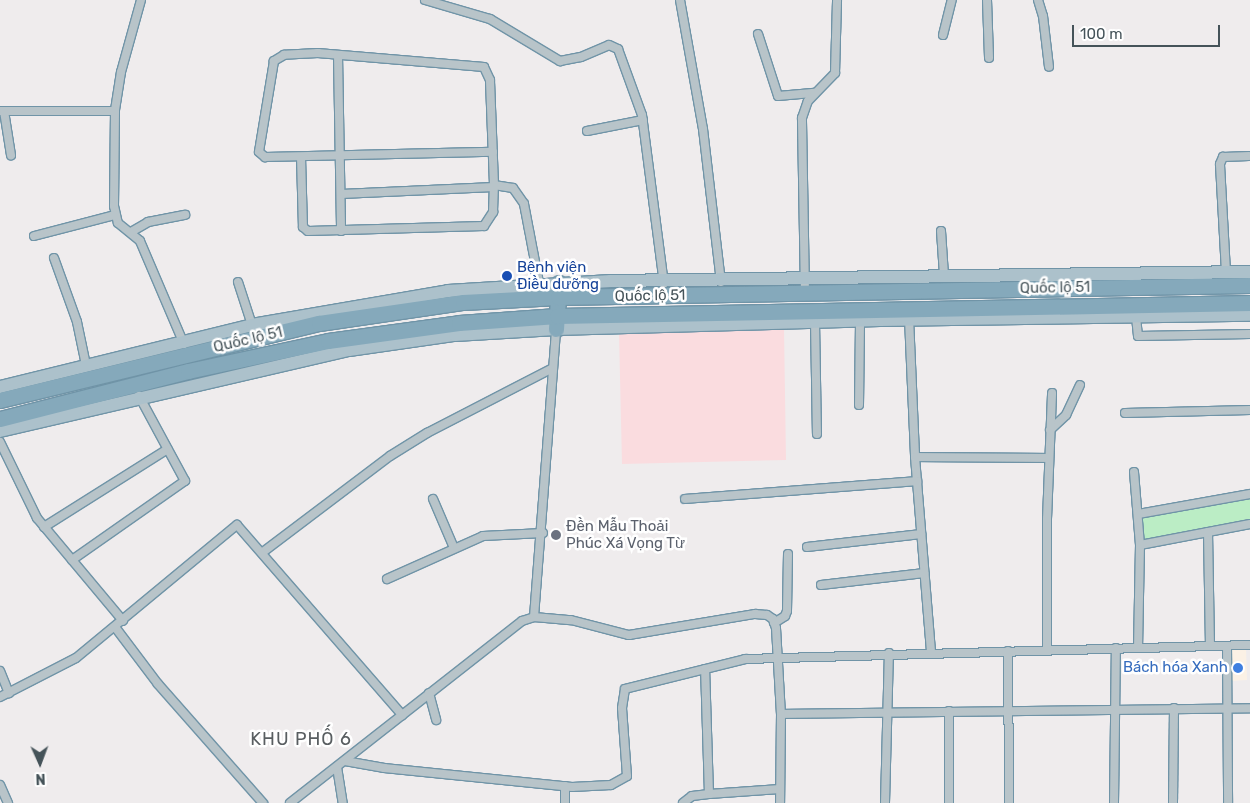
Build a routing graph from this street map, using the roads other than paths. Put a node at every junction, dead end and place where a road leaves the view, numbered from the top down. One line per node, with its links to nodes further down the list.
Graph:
1 (141, 0): 15 (street)
2 (425, 0): 16 (street)
3 (680, 0): 41 (street)
4 (837, 0): 13 (street)
5 (952, 0): 9 (street)
6 (987, 0): 11 (street)
7 (1038, 0): 12 (street)
8 (758, 34): 13 (street)
9 (943, 34)
10 (338, 54): 18 (street); 20 (street); 22 (street)
11 (989, 58)
12 (1049, 67)
13 (815, 93): 39 (street)
14 (2, 111): 15 (street); 19 (street)
15 (115, 111): 25 (street)
16 (643, 120): 17 (street); 40 (street)
17 (587, 131)
18 (493, 152): 20 (street); 23 (street)
19 (11, 155)
20 (340, 156): 22 (street); 24 (street)
21 (1249, 156): 32 (street)
22 (301, 157): 27 (street)
23 (494, 186): 24 (street); 27 (street); 37 (street)
24 (341, 194): 27 (street)
25 (115, 215): 29 (street); 30 (street)
26 (185, 215): 29 (street)
27 (342, 231)
28 (941, 231): 34 (street)
29 (130, 232): 52 (street)
30 (34, 236)
31 (54, 258): 53 (street)
32 (1226, 272): 33 (main road, Quốc lộ 51); 35 (main road, Quốc lộ 51)
33 (1250, 272)
34 (944, 275): 35 (main road, Quốc lộ 51); 39 (main road, Quốc lộ 51)
35 (1159, 279): 38 (highway, Quốc lộ 51); 39 (highway, Quốc lộ 51)
36 (238, 282): 50 (street)
37 (539, 283): 42 (main road, Quốc lộ 51); 50 (main road, Quốc lộ 51)
38 (1250, 284)
39 (804, 286): 41 (highway, Quốc lộ 51)
40 (664, 288): 41 (highway, Quốc lộ 51); 42 (highway, Quốc lộ 51)
41 (721, 288)
42 (559, 290): 48 (highway); 52 (highway, Quốc lộ 51)
43 (1250, 303): 45 (highway, Quốc lộ 51)
44 (1250, 315): 46 (main road, Quốc lộ 51)
45 (909, 316): 46 (main road, Quốc lộ 51); 47 (main road, Quốc lộ 51); 48 (highway, Quốc lộ 51); 71 (street)
46 (1136, 316): 51 (street)
47 (860, 321): 49 (main road, Quốc lộ 51); 62 (street)
48 (556, 322): 49 (main road, Quốc lộ 51); 54 (street); 55 (highway, Quốc lộ 51)
49 (814, 322): 68 (street)
50 (252, 324): 52 (main road, Quốc lộ 51)
51 (1250, 334)
52 (185, 348): 53 (main road, Quốc lộ 51); 56 (highway, Quốc lộ 51)
53 (86, 365): 56 (main road, Quốc lộ 51)
54 (551, 369): 82 (street); 87 (street)
55 (189, 378): 60 (main road, Quốc lộ 51); 65 (highway, Quốc lộ 51)
56 (50, 380): 58 (main road, Quốc lộ 51); 61 (highway, Quốc lộ 51)
57 (1080, 385): 67 (street)
58 (0, 386)
59 (1052, 393): 67 (street)
60 (139, 396): 66 (main road, Quốc lộ 51); 70 (street)
61 (0, 400)
62 (859, 405)
63 (1250, 410): 64 (street)
64 (1124, 413)
65 (0, 419)
66 (0, 430)
67 (1050, 430): 72 (street)
68 (817, 434)
69 (0, 442): 80 (street)
70 (168, 449): 80 (street); 89 (street)
71 (915, 457): 72 (street); 74 (street)
72 (1050, 458): 102 (street)
73 (1134, 472): 78 (street)
74 (917, 481): 77 (street); 83 (street)
75 (1250, 494): 78 (street)
76 (434, 499): 86 (street)
77 (685, 499)
78 (1138, 514): 84 (street)
79 (1250, 524): 81 (street)
80 (44, 527): 89 (street)
81 (1208, 532): 84 (street); 97 (street)
82 (543, 533): 86 (street); 93 (street)
83 (920, 534): 85 (street); 90 (street)
84 (1140, 545): 101 (street)
85 (807, 547)
86 (454, 548): 91 (street)
87 (263, 552): 94 (street); 120 (street)
88 (788, 554): 95 (street)
89 (72, 560): 94 (street)
90 (924, 573): 92 (street); 104 (street)
91 (387, 579)
92 (821, 585)
93 (534, 617): 95 (street); 110 (street)
94 (123, 621): 96 (street)
95 (774, 623): 106 (street)
96 (115, 627): 109 (street); 129 (street)
97 (1210, 646): 98 (street); 101 (street)
98 (1227, 646): 99 (street); 113 (street)
99 (1250, 646)
100 (1116, 648): 101 (street); 102 (street); 115 (street)
101 (1138, 648)
102 (1047, 650): 103 (street)
103 (1008, 651): 104 (street); 116 (street)
104 (931, 652): 105 (street)
105 (889, 653): 106 (street); 118 (street)
106 (779, 656): 107 (street); 119 (street)
107 (705, 669): 125 (street); 127 (street)
108 (0, 672): 109 (street)
109 (9, 693): 111 (street)
110 (429, 693): 120 (street); 121 (street)
111 (0, 697)
112 (1174, 708): 113 (street); 115 (street); 139 (street)
113 (1228, 708): 114 (street); 140 (street)
114 (1250, 708)
115 (1115, 709): 116 (street); 138 (street)
116 (1008, 710): 117 (street); 137 (street)
117 (949, 711): 118 (street); 136 (street)
118 (888, 712): 119 (street); 135 (street)
119 (781, 714): 126 (street)
120 (402, 715): 122 (street)
121 (436, 720)
122 (345, 761): 123 (street); 125 (street)
123 (337, 767): 130 (street); 131 (street)
124 (0, 785): 128 (street)
125 (565, 786): 132 (street)
126 (780, 789): 127 (street); 134 (street)
127 (709, 794): 133 (street)
128 (8, 803)
129 (263, 803)
130 (290, 803)
131 (343, 803)
132 (565, 803)
133 (683, 803)
134 (780, 803)
135 (885, 803)
136 (949, 803)
137 (1009, 803)
138 (1114, 803)
139 (1173, 803)
140 (1228, 803)

